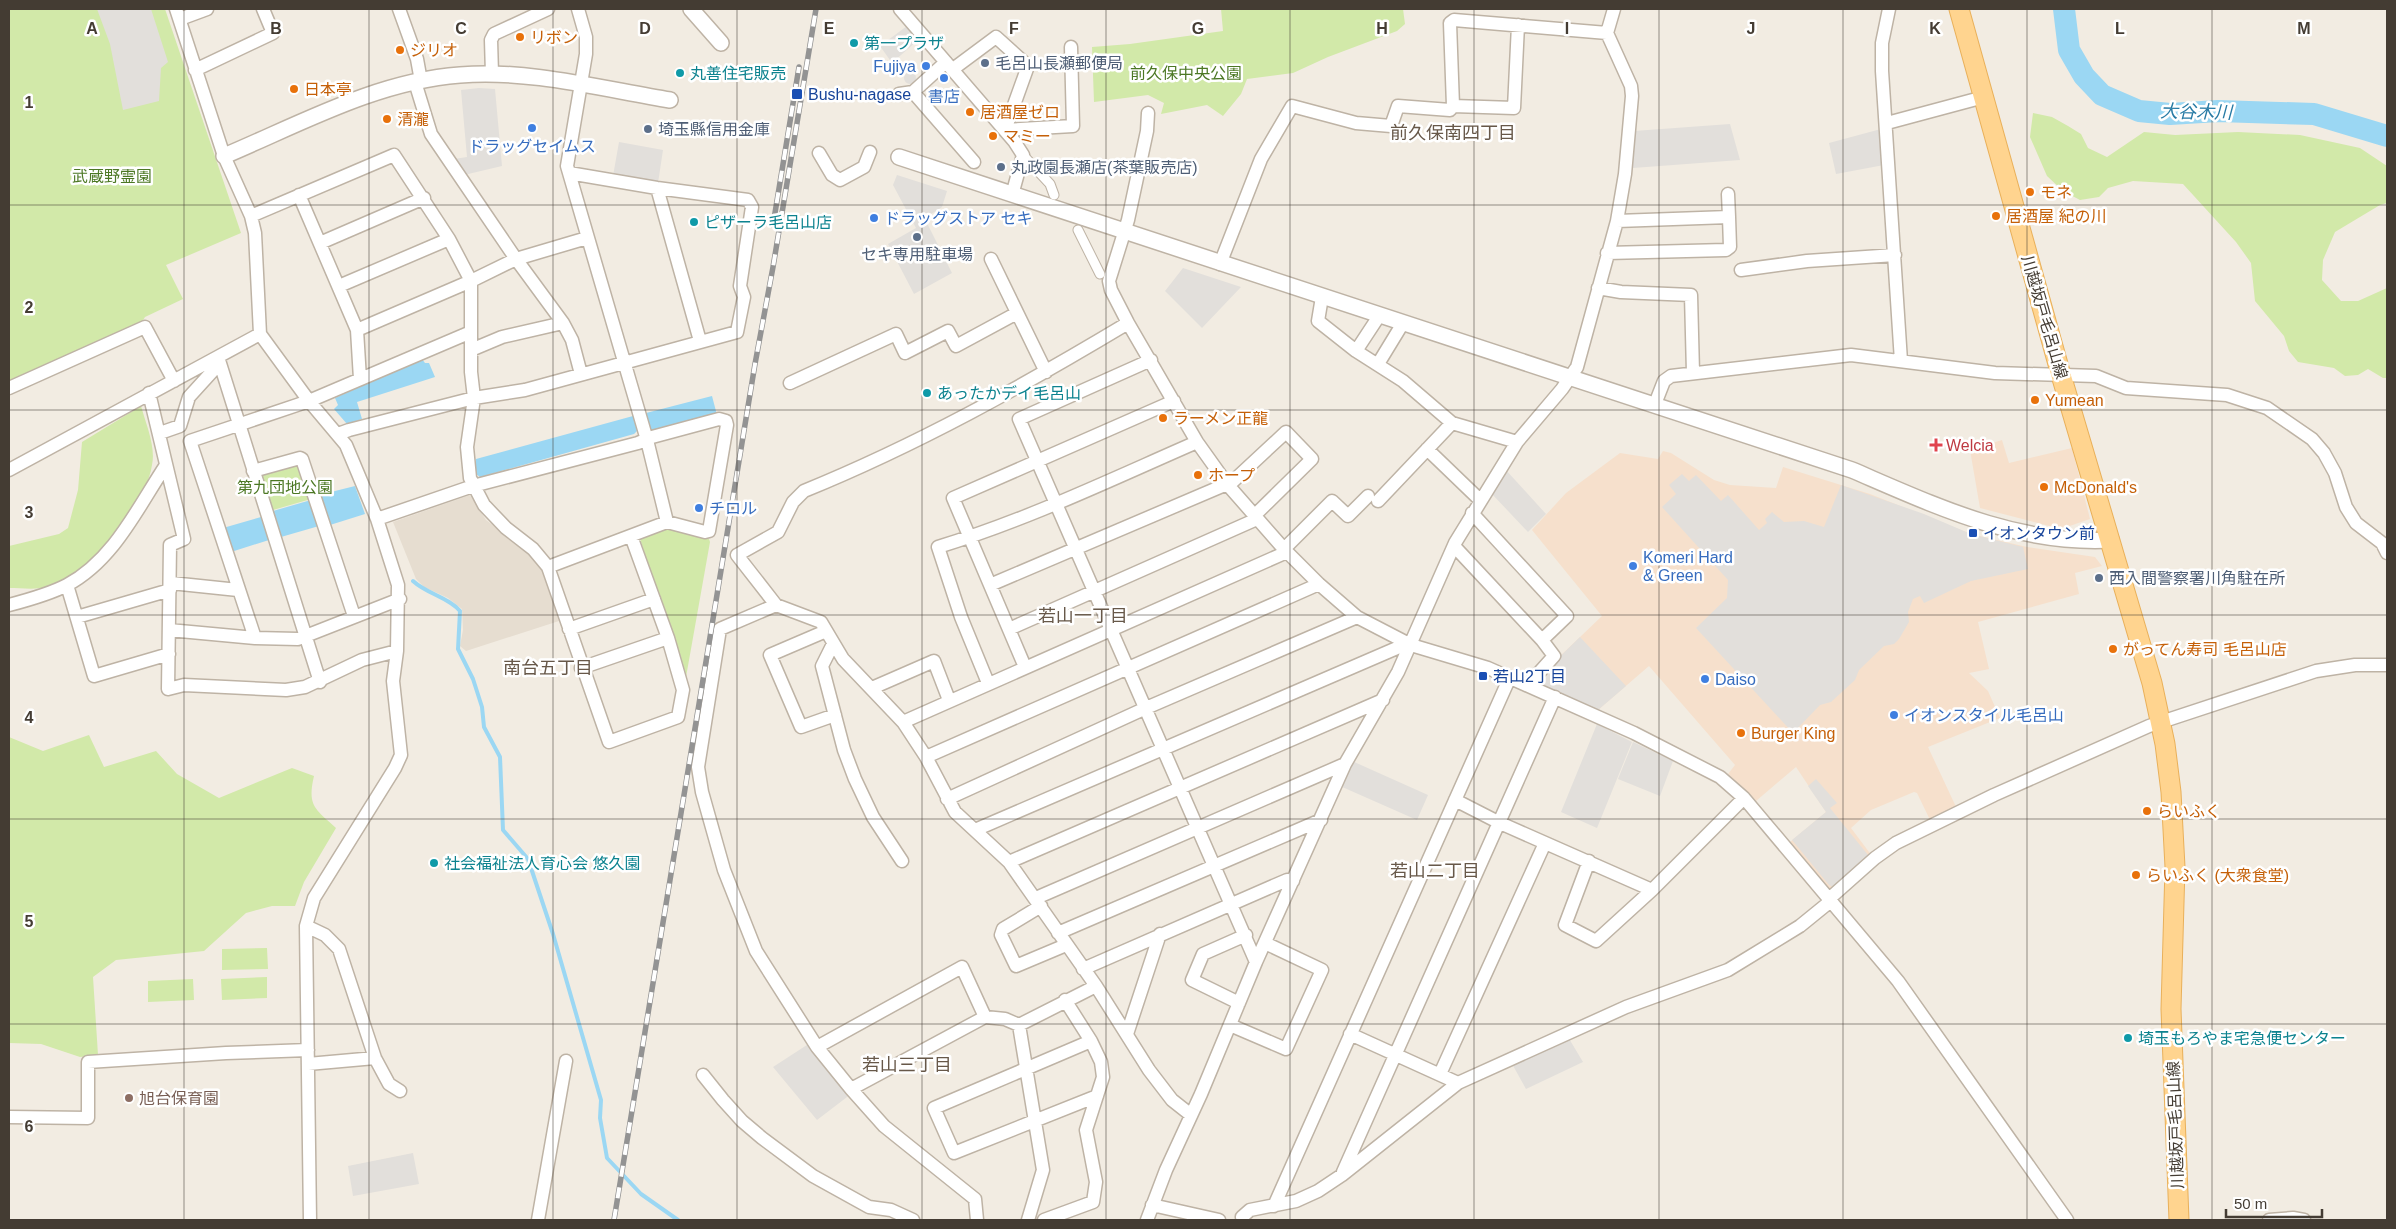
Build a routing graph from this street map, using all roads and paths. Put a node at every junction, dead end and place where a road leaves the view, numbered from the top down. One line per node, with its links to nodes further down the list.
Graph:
1 (207, 9): 11 (street)
2 (263, 9): 17 (street)
3 (399, 9): 19 (street)
4 (548, 9): 18 (street)
5 (578, 9): 20 (street)
6 (691, 9): 14 (street)
7 (900, 9): 16 (street)
8 (1614, 9): 13 (street)
9 (1889, 9): 27 (street)
10 (1959, 9): 23 (main road, 川越坂戸毛呂山線)
11 (178, 14): 17 (street)
12 (1518, 24): 13 (street); 25 (street); 25 (street)
13 (1607, 33): 44 (street)
14 (721, 44)
15 (1071, 47): 28 (street)
16 (950, 66): 21 (street); 28 (street); 28 (street)
17 (195, 70): 31 (street)
18 (492, 74): 19 (street); 20 (street)
19 (418, 81): 31 (street); 52 (street)
20 (580, 85): 24 (street); 35 (street)
21 (913, 92): 22 (street); 34 (street)
22 (900, 94)
23 (1984, 97): 27 (street); 80 (main road, 川越坂戸毛呂山線)
24 (670, 100)
25 (1453, 106): 54 (street)
26 (1148, 114): 46 (street)
27 (1886, 123): 51 (street)
28 (1005, 130): 32 (street)
29 (870, 152): 30 (street)
30 (819, 153)
31 (224, 156): 42 (street)
32 (1023, 156): 39 (street); 40 (street)
33 (898, 157): 39 (street)
34 (974, 162)
35 (569, 173): 36 (street); 47 (street)
36 (657, 188): 69 (street); 69 (street)
37 (1728, 194): 43 (street)
38 (299, 195): 41 (street); 42 (street); 49 (street)
39 (1012, 195): 46 (street)
40 (1054, 195)
41 (424, 198): 48 (street); 49 (street)
42 (251, 216): 68 (street)
43 (1729, 217): 44 (street); 50 (street)
44 (1617, 221): 50 (street)
45 (1078, 230): 56 (street)
46 (1124, 233): 54 (street); 63 (street)
47 (587, 238): 52 (street); 75 (street)
48 (449, 239): 57 (street); 58 (street)
49 (320, 243): 58 (street)
50 (1607, 253): 59 (street)
51 (1895, 255): 55 (street); 74 (street)
52 (516, 259): 57 (street); 65 (street)
53 (990, 259): 61 (street)
54 (1220, 264): 60 (street)
55 (1740, 270)
56 (1100, 274)
57 (471, 281): 66 (street); 67 (street)
58 (339, 286): 66 (street)
59 (1598, 288): 78 (street); 81 (street)
60 (1322, 297): 62 (street); 71 (street)
61 (1017, 313): 77 (street); 84 (street)
62 (1379, 316): 64 (street); 71 (street)
63 (1128, 323): 73 (street); 77 (street)
64 (1403, 323): 76 (street); 81 (street)
65 (563, 324): 70 (street); 79 (street)
66 (357, 330): 82 (street)
67 (471, 332): 70 (street); 82 (street)
68 (260, 334): 72 (street); 88 (street)
69 (700, 341): 75 (street)
70 (471, 350): 87 (street)
71 (1356, 351): 76 (street)
72 (219, 360): 83 (street); 92 (street); 93 (street)
73 (1151, 360): 89 (street); 99 (street)
74 (1901, 361): 78 (street); 80 (street)
75 (624, 362): 79 (street); 95 (street)
76 (1378, 364): 91 (street)
77 (1046, 372): 128 (street)
78 (1693, 373): 90 (street)
79 (581, 374): 87 (street)
80 (2061, 375): 113 (main road, 川越坂戸毛呂山線); 117 (street)
81 (1570, 377): 90 (street); 97 (street)
82 (360, 379): 88 (street)
83 (174, 380): 85 (street); 86 (street)
84 (790, 383)
85 (9, 388)
86 (150, 393): 93 (street); 101 (street)
87 (474, 398): 94 (street); 104 (street)
88 (310, 401): 92 (street); 94 (street)
89 (1174, 401): 96 (street); 99 (street)
90 (1655, 404): 113 (street)
91 (1452, 423): 97 (street); 98 (street)
92 (239, 425): 102 (street); 123 (street)
93 (160, 433): 100 (street)
94 (338, 434): 109 (street)
95 (647, 440): 104 (street); 110 (street); 110 (street)
96 (1197, 442): 103 (street); 106 (street)
97 (1517, 442): 105 (street)
98 (1427, 449): 105 (street); 116 (street)
99 (1037, 460): 106 (street); 112 (street)
100 (166, 465): 120 (street); 122 (street)
101 (9, 470)
102 (253, 472): 129 (street); 137 (street)
103 (1228, 484): 108 (street); 108 (street); 115 (street)
104 (473, 486): 109 (street); 118 (street)
105 (1480, 500): 107 (street)
106 (1057, 503): 112 (street); 115 (street)
107 (1472, 513): 114 (street); 140 (street)
108 (1256, 517): 116 (street); 124 (street)
109 (377, 519): 125 (street)
110 (667, 522): 111 (street)
111 (631, 536): 118 (street); 126 (street)
112 (970, 537): 121 (street); 151 (street)
113 (2111, 540): 160 (main road, 川越坂戸毛呂山線)
114 (1454, 546): 140 (street); 142 (street)
115 (1075, 548): 121 (street); 124 (street)
116 (1285, 550): 119 (street); 134 (street)
117 (2387, 553)
118 (548, 568): 132 (street)
119 (1319, 584): 131 (street); 147 (street)
120 (67, 585): 127 (street); 130 (street)
121 (990, 585): 133 (street)
122 (170, 586): 123 (street); 130 (street); 135 (street)
123 (238, 590): 138 (street)
124 (1094, 591): 133 (street); 134 (street)
125 (400, 599): 129 (street); 143 (street)
126 (654, 599): 132 (street); 139 (street)
127 (9, 605)
128 (776, 605): 136 (street); 199 (street)
129 (354, 616): 137 (street)
130 (77, 617): 144 (street)
131 (1357, 617): 142 (street); 157 (street)
132 (569, 629): 148 (street)
133 (1009, 629): 146 (street)
134 (1110, 629): 146 (street); 147 (street)
135 (169, 630): 138 (street); 144 (street)
136 (826, 631): 141 (street); 158 (street)
137 (305, 636): 138 (street); 150 (street)
138 (256, 638)
139 (668, 638): 148 (street); 148 (street)
140 (1542, 640): 152 (street)
141 (833, 644): 153 (street); 158 (street)
142 (1411, 645): 149 (street); 156 (street); 161 (street)
143 (397, 651): 150 (street); 182 (street)
144 (169, 654): 150 (street)
145 (2387, 665): 160 (street)
146 (1025, 667): 151 (street)
147 (1128, 667): 157 (street); 162 (street)
148 (582, 668)
149 (1510, 678): 152 (street); 167 (street)
150 (320, 682)
151 (988, 683): 155 (street)
152 (1528, 684): 154 (street)
153 (872, 688): 155 (street); 159 (street)
154 (1555, 697): 165 (street); 169 (street)
155 (949, 700): 159 (street)
156 (1383, 700): 163 (street); 164 (street)
157 (1146, 708): 161 (street); 166 (street)
158 (835, 715): 173 (street)
159 (903, 722): 162 (street)
160 (2161, 722): 179 (street); 228 (main road, 川越坂戸毛呂山線)
161 (1164, 749): 164 (street); 171 (street)
162 (926, 756): 166 (street)
163 (1345, 764): 168 (street); 170 (street)
164 (1181, 789): 170 (street); 175 (street)
165 (1744, 798): 178 (street); 179 (street)
166 (947, 799): 171 (street)
167 (1455, 800): 169 (street); 197 (street)
168 (1321, 820): 176 (street); 177 (street)
169 (1500, 823): 172 (street); 201 (street)
170 (1198, 828): 176 (street); 180 (street)
171 (976, 830): 175 (street)
172 (1545, 843): 174 (street); 207 (street)
173 (902, 861)
174 (1589, 861): 178 (street); 178 (street)
175 (1009, 862): 180 (street)
176 (1215, 866): 181 (street); 183 (street)
177 (1293, 882): 181 (street); 186 (street)
178 (1652, 890)
179 (1831, 899): 208 (street); 227 (street)
180 (1038, 902): 183 (street); 187 (street)
181 (1232, 905): 184 (street); 185 (street)
182 (306, 926): 200 (street); 202 (street)
183 (1058, 933): 187 (street)
184 (1160, 934): 189 (street); 196 (street)
185 (1246, 935): 188 (street); 192 (street)
186 (1265, 943): 188 (street); 195 (street)
187 (1066, 946): 189 (street)
188 (1256, 962): 192 (street)
189 (1083, 969): 190 (street)
190 (1096, 986): 191 (street); 196 (street)
191 (1065, 1000): 194 (street); 198 (street)
192 (1239, 1002): 195 (street)
193 (985, 1017): 194 (street); 199 (street); 209 (street)
194 (1020, 1025): 205 (street)
195 (1230, 1025): 212 (street)
196 (1127, 1034): 212 (street)
197 (1350, 1034): 201 (street); 217 (street)
198 (1091, 1041): 205 (street); 211 (street)
199 (817, 1046): 209 (street)
200 (308, 1050): 204 (street); 213 (street)
201 (1396, 1054): 207 (street); 215 (street)
202 (375, 1058): 204 (street); 210 (street)
203 (566, 1061): 219 (street)
204 (308, 1064): 218 (street)
205 (1028, 1069): 214 (street); 214 (street)
206 (703, 1074): 220 (street)
207 (1440, 1074): 208 (street)
208 (1458, 1083): 215 (street)
209 (851, 1089): 221 (street)
210 (400, 1091)
211 (1097, 1096): 214 (street); 223 (street)
212 (1191, 1115): 216 (street)
213 (9, 1117)
214 (1036, 1119): 222 (street)
215 (1342, 1175): 217 (street)
216 (1152, 1205): 224 (street); 225 (street)
217 (1274, 1206): 226 (street)
218 (310, 1220)
219 (538, 1220)
220 (913, 1220)
221 (977, 1220)
222 (1028, 1220)
223 (1044, 1220)
224 (1147, 1220)
225 (1219, 1220)
226 (1243, 1220)
227 (2067, 1220)
228 (2179, 1220)
229 (2269, 1220): 230 (street)
230 (2304, 1220)

